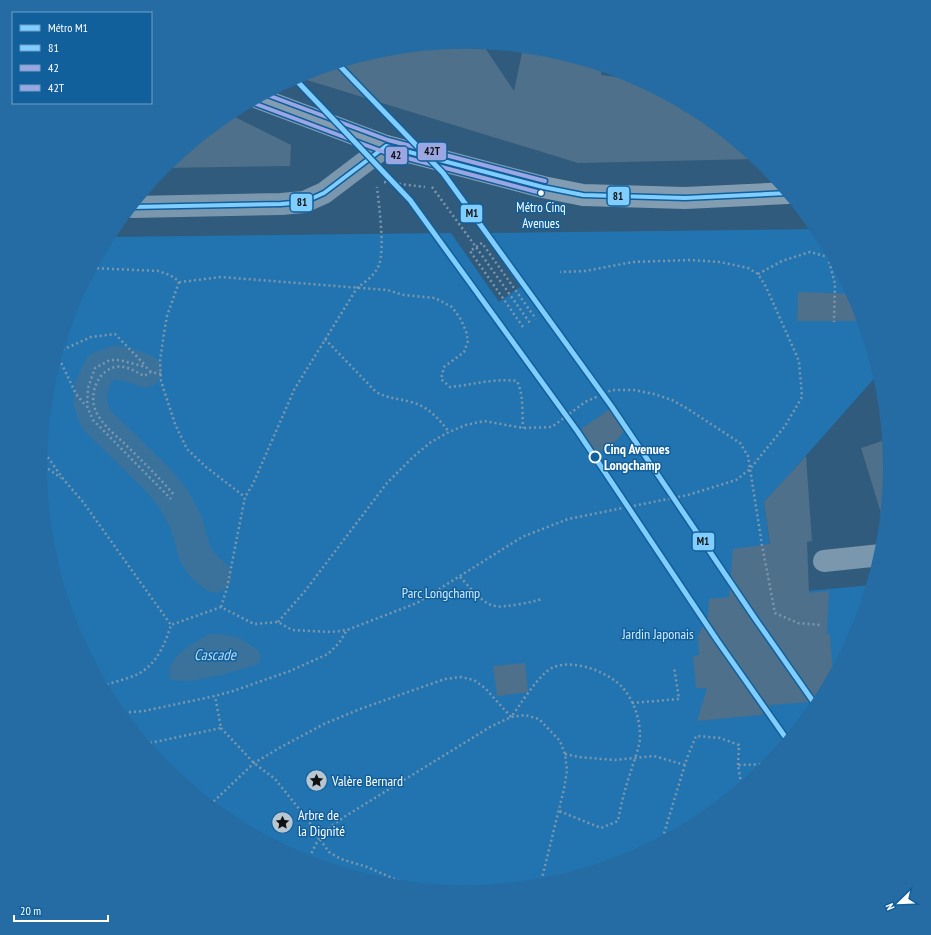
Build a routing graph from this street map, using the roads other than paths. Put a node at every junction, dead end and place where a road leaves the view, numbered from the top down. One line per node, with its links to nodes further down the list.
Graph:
1 (264, 100): 2 (street)
2 (386, 146): 3 (street); 4 (street)
3 (782, 194)
4 (138, 207)
5 (875, 556): 6 (street)
6 (824, 561)

